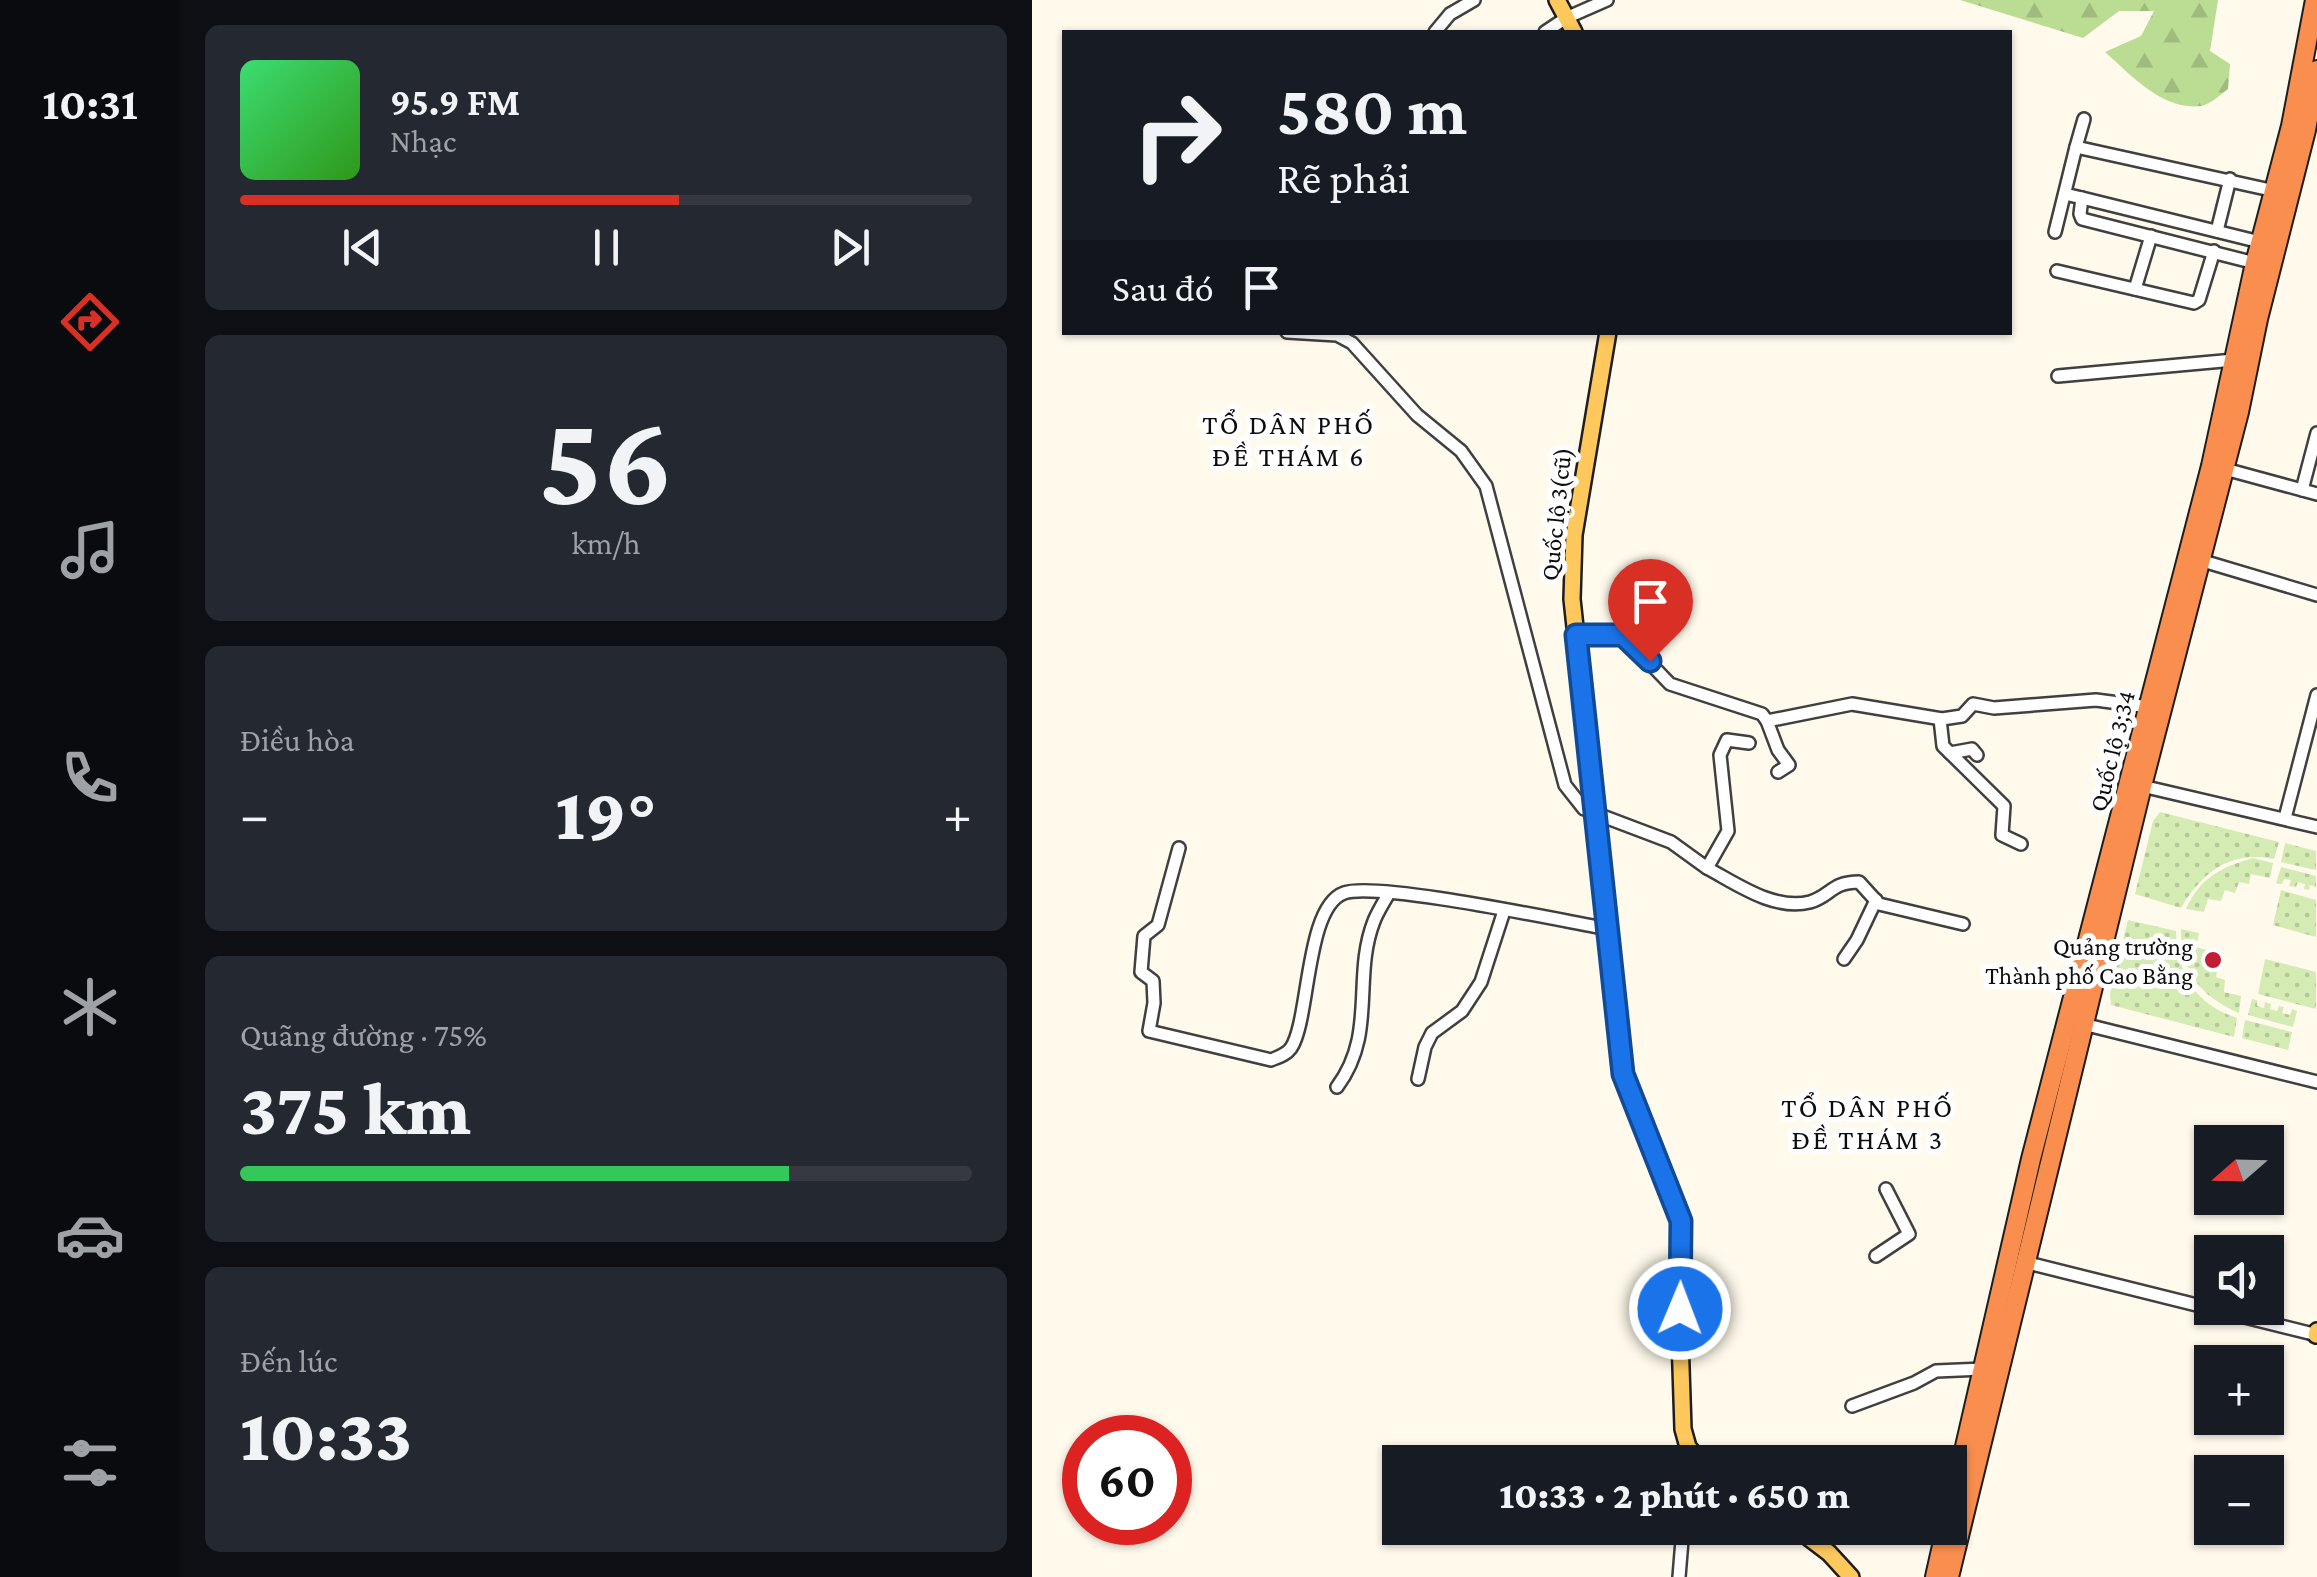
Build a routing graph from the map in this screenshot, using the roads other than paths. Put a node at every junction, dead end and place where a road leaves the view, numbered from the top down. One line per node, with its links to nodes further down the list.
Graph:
1 (1474, 0): 6 (street)
2 (1557, 0): 5 (main road)
3 (1607, 0): 5 (street)
4 (2315, 0): 9 (highway, Quốc lộ 3;34)
5 (1570, 26)
6 (1438, 30)
7 (2316, 70): 9 (highway, Quốc lộ 3;34)
8 (2084, 119): 10 (street)
9 (2304, 130): 12 (highway, Quốc lộ 3;34); 28 (highway, Quốc lộ 3;34)
10 (2076, 146): 11 (street); 13 (street)
11 (2230, 179): 12 (street); 17 (street)
12 (2275, 191): 21 (highway, Quốc lộ 3;34)
13 (2065, 194): 14 (street); 18 (street)
14 (2082, 198): 15 (street); 19 (street)
15 (2140, 211): 16 (street); 19 (street)
16 (2168, 218): 17 (street); 20 (street)
17 (2216, 231): 21 (street)
18 (2055, 232)
19 (2136, 232): 20 (street)
20 (2157, 238): 22 (street); 25 (street)
21 (2260, 242): 23 (highway, Quốc lộ 3;34)
22 (2214, 251): 23 (street); 25 (street)
23 (2255, 263): 28 (highway, Quốc lộ 3;34)
24 (2057, 271): 25 (street)
25 (2134, 289)
26 (1337, 335): 47 (street)
27 (1608, 335): 37 (main road, Quốc lộ 3(cũ))
28 (2242, 361): 29 (street); 31 (highway, Quốc lộ 3;34); 34 (highway, Quốc lộ 3;34)
29 (2058, 376)
30 (2316, 433): 32 (street)
31 (2225, 469): 32 (street); 35 (highway, Quốc lộ 3;34)
32 (2302, 490): 33 (street)
33 (2316, 494)
34 (2191, 541): 35 (highway); 39 (highway, Quốc lộ 3;34)
35 (2202, 560): 36 (street); 46 (highway, Quốc lộ 3;34)
36 (2316, 595)
37 (1576, 635): 41 (street); 47 (main road, Quốc lộ 3(cũ))
38 (2316, 695): 48 (street)
39 (2149, 707): 40 (street); 46 (highway, Quốc lộ 3;34)
40 (1940, 719): 41 (street); 43 (street)
41 (1767, 721): 45 (street)
42 (1749, 743): 52 (street)
43 (1950, 752): 44 (street); 50 (street)
44 (1977, 754)
45 (1778, 772)
46 (2136, 785): 48 (street); 59 (highway, Quốc lộ 3;34)
47 (1596, 810): 52 (street); 57 (main road, Quốc lộ 3(cũ))
48 (2284, 818): 49 (street)
49 (2316, 827)
50 (2021, 844)
51 (1179, 848): 53 (street)
52 (1707, 868): 54 (street)
53 (1389, 893): 55 (street); 62 (street)
54 (1876, 900): 56 (street); 58 (street)
55 (1504, 911): 57 (street); 60 (street)
56 (1962, 924)
57 (1609, 928): 70 (main road, Quốc lộ 3(cũ))
58 (1844, 959)
59 (2076, 1023): 61 (street); 63 (highway, Quốc lộ 3;34)
60 (1418, 1079)
61 (2316, 1082)
62 (1336, 1087)
63 (2039, 1165): 66 (highway, Quốc lộ 3;34); 68 (highway, Quốc lộ 3;34)
64 (1886, 1189): 65 (street)
65 (1876, 1256)
66 (2024, 1262): 67 (street); 78 (highway, Quốc lộ 3;34)
67 (2316, 1334)
68 (1983, 1369): 69 (street); 71 (highway, Quốc lộ 3;34)
69 (1852, 1406)
70 (1686, 1445)
71 (1965, 1445)
72 (1682, 1545): 75 (street)
73 (1819, 1545): 76 (main road)
74 (1942, 1545): 77 (highway)
75 (1679, 1577)
76 (1851, 1577)
77 (1934, 1577)
78 (1949, 1577)

